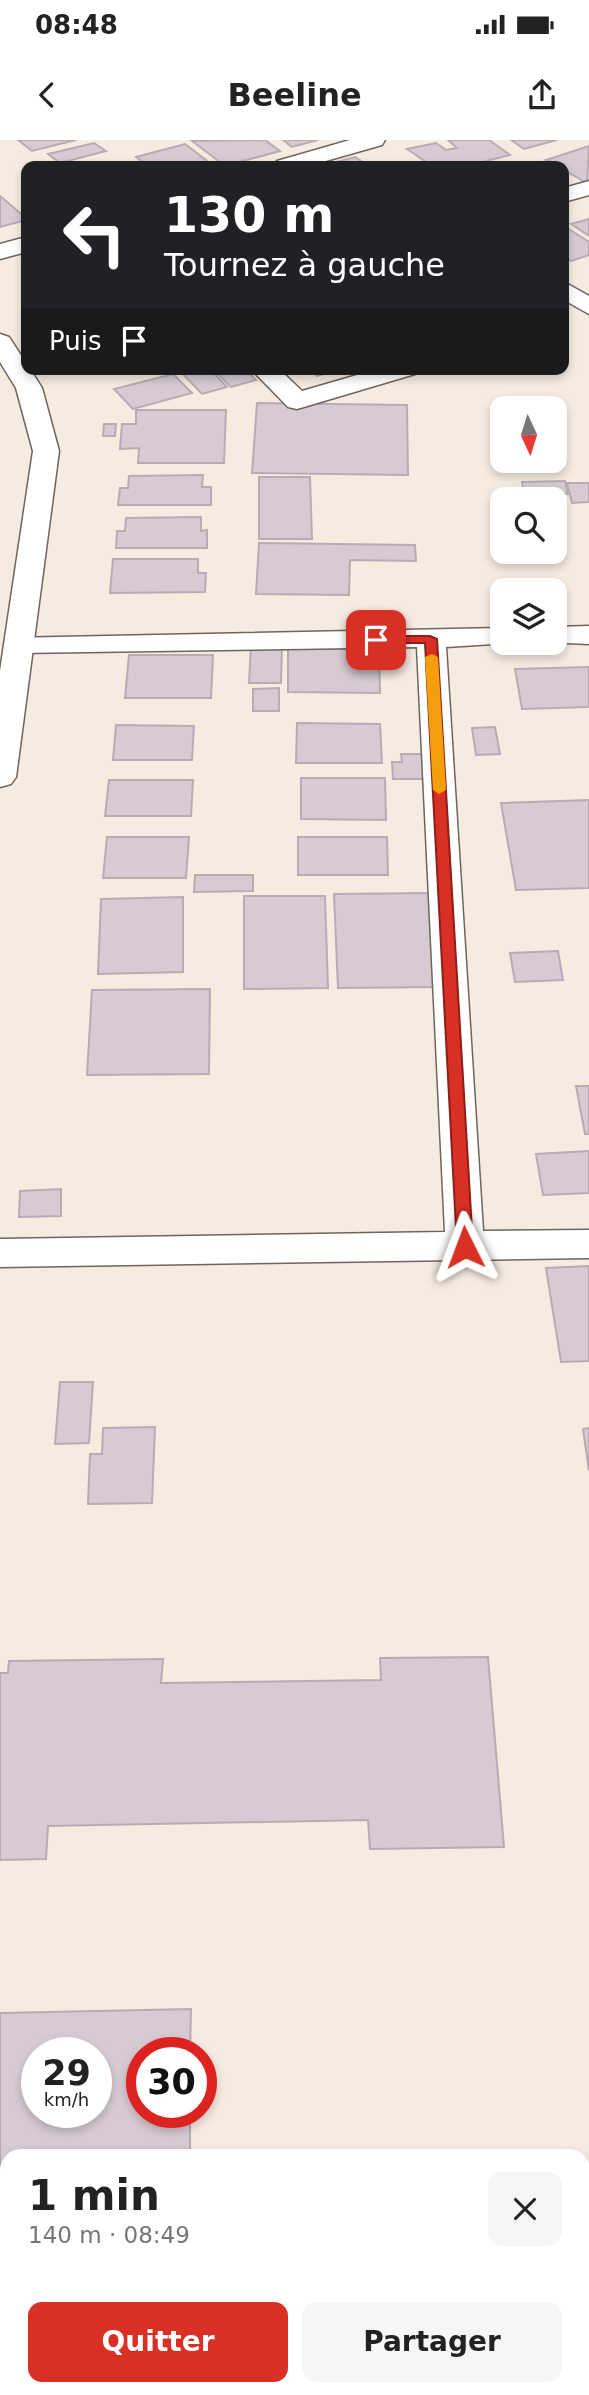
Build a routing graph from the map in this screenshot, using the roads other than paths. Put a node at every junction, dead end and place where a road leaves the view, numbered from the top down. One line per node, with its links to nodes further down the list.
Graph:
1 (373, 140): 2 (street)
2 (302, 161)
3 (589, 188): 4 (street)
4 (569, 194)
5 (21, 246): 6 (street)
6 (0, 252)
7 (569, 293): 8 (street)
8 (589, 307)
9 (589, 316): 10 (street)
10 (569, 322)
11 (0, 342): 18 (street)
12 (270, 375): 13 (street)
13 (386, 375)
14 (589, 635): 15 (street)
15 (567, 636)
16 (490, 638): 17 (street)
17 (430, 639): 18 (street); 21 (street)
18 (19, 644): 19 (street)
19 (0, 777)
20 (589, 1244): 21 (street)
21 (465, 1247): 22 (street)
22 (0, 1252)

